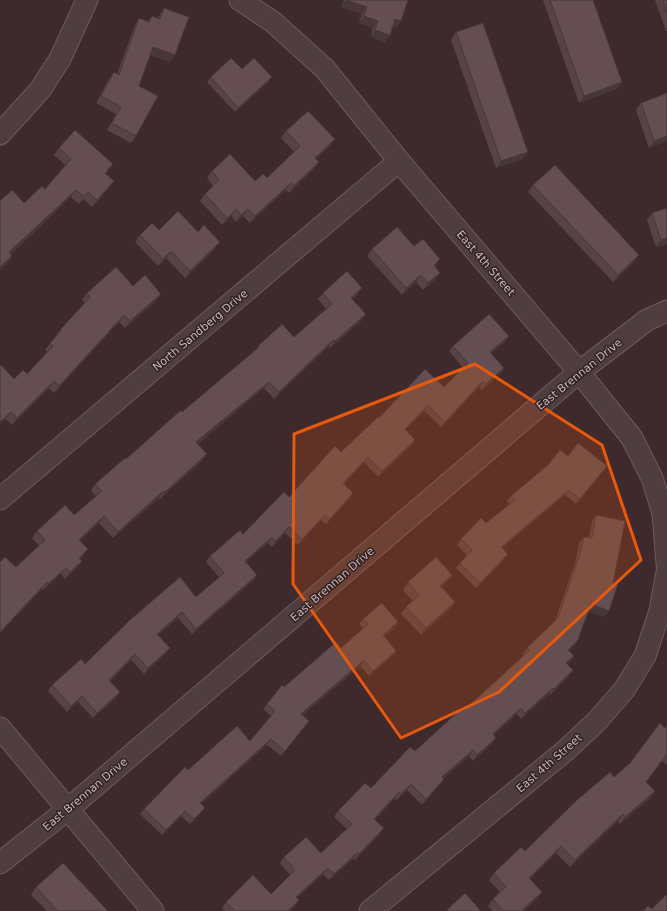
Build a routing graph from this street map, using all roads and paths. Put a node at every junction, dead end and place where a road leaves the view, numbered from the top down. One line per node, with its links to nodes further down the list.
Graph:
1 (87, 0): 3 (street)
2 (240, 0): 4 (street, East 4th Street)
3 (0, 134)
4 (399, 162): 6 (street, East 4th Street); 7 (street, North Sandberg Drive)
5 (667, 311): 6 (street, East Brennan Drive)
6 (579, 372): 8 (street, East 4th Street); 11 (street, East Brennan Drive)
7 (0, 499)
8 (667, 564)
9 (667, 572): 14 (street, East 4th Street)
10 (0, 728): 11 (street)
11 (67, 810): 12 (street, East Brennan Drive); 13 (street)
12 (0, 863)
13 (153, 911)
14 (370, 911)

